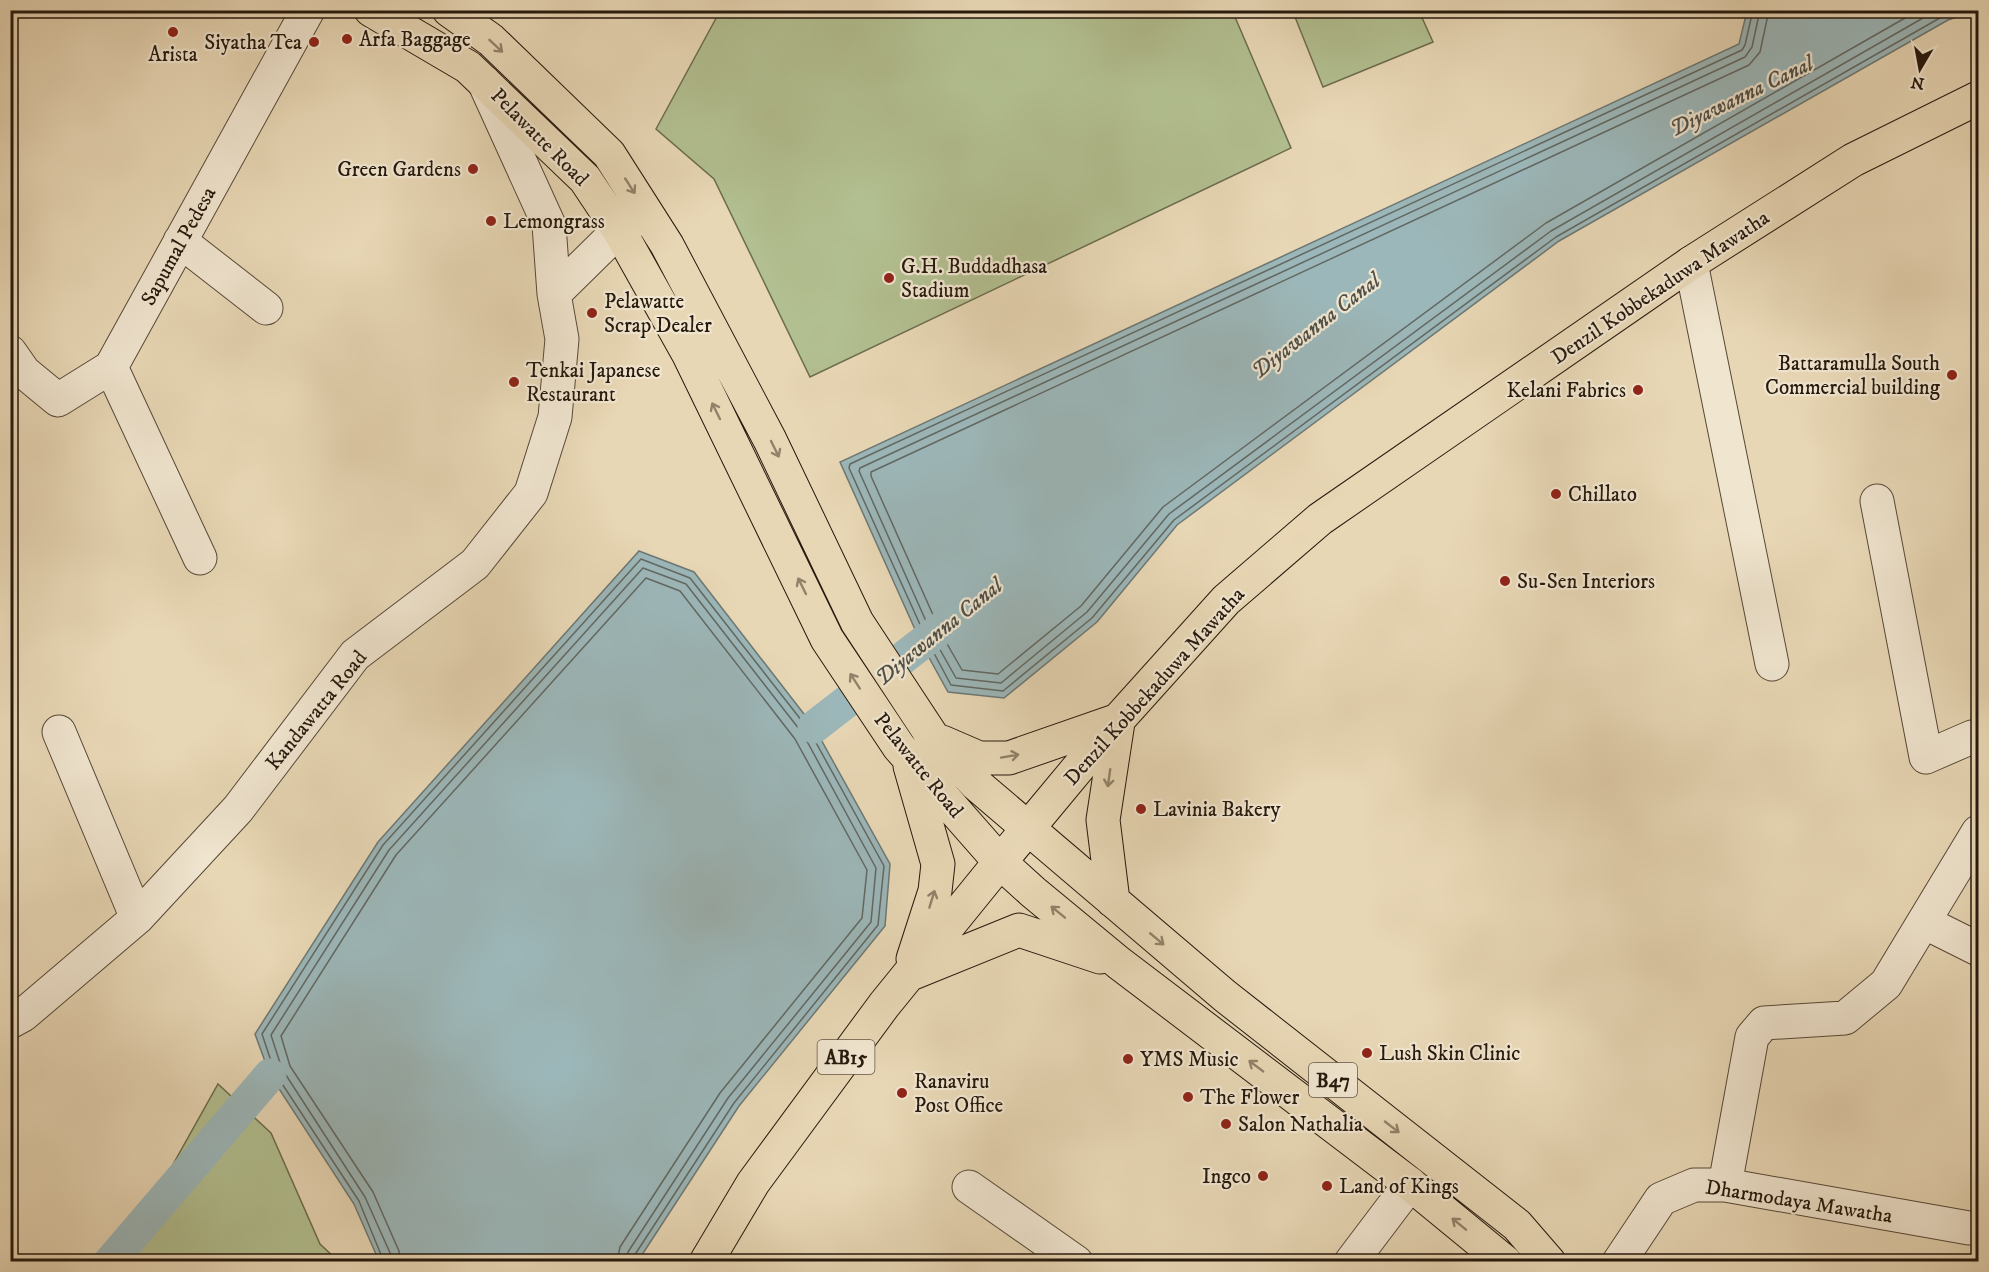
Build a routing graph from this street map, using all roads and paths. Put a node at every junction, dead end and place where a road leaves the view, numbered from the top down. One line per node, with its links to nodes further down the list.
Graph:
1 (308, 10): 8 (street, Sapumal Pedesa)
2 (371, 10): 4 (main road, Pelawatte Road / B47)
3 (449, 10): 6 (main road, Pelawatte Road / B47, one-way to 6)
4 (482, 79): 7 (main road, Pelawatte Road / B47); 10 (street, Kandawatta Road)
5 (1978, 98): 9 (main road, Denzil Kobbekaduwa Mawatha / AB15)
6 (647, 213): 7 (street); 19 (main road, Pelawatte Road / B47, one-way to 19)
7 (619, 230): 10 (street); 21 (main road, Pelawatte Road / B47, one-way to 7)
8 (180, 241): 11 (street); 13 (street, Sapumal Pedesa)
9 (1691, 263): 16 (street); 17 (main road, Denzil Kobbekaduwa Mawatha / AB15)
10 (554, 294): 26 (street, Kandawatta Road)
11 (266, 308)
12 (10, 352): 13 (street, Sapumal Pedesa)
13 (111, 367): 15 (street)
14 (1876, 501): 20 (street)
15 (200, 558)
16 (1772, 664)
17 (1118, 720): 19 (main road, one-way to 17); 22 (main road, Denzil Kobbekaduwa Mawatha / AB15); 25 (main road, one-way to 25)
18 (59, 732): 26 (street)
19 (931, 734): 22 (main road, Pelawatte Road / B47)
20 (1976, 735)
21 (903, 753): 24 (main road, Pelawatte Road / B47); 30 (main road, one-way to 21)
22 (1028, 830): 24 (main road, Denzil Kobbekaduwa Mawatha / AB15); 25 (main road, Pelawatte Road / B47)
23 (1978, 832): 27 (street)
24 (1000, 862): 29 (main road, Pelawatte Road / B47, one-way to 24); 30 (main road, Denzil Kobbekaduwa Mawatha / AB15)
25 (1113, 901): 40 (main road, Pelawatte Road / B47, one-way to 40)
26 (137, 918): 31 (street, Kandawatta Road)
27 (1924, 922): 28 (street); 33 (street)
28 (1978, 949)
29 (1119, 963): 30 (main road); 32 (main road, Pelawatte Road / B47, one-way to 29)
30 (908, 975): 36 (main road, Denzil Kobbekaduwa Mawatha / AB15)
31 (10, 1022)
32 (1410, 1184): 38 (street); 39 (main road, Pelawatte Road / B47, one-way to 32)
33 (1725, 1185): 35 (street, Dharmodaya Mawatha); 41 (street, Dharmodaya Mawatha)
34 (969, 1187): 37 (street)
35 (1975, 1230)
36 (706, 1262)
37 (1076, 1262)
38 (1351, 1262)
39 (1505, 1262)
40 (1549, 1262)
41 (1619, 1262)

